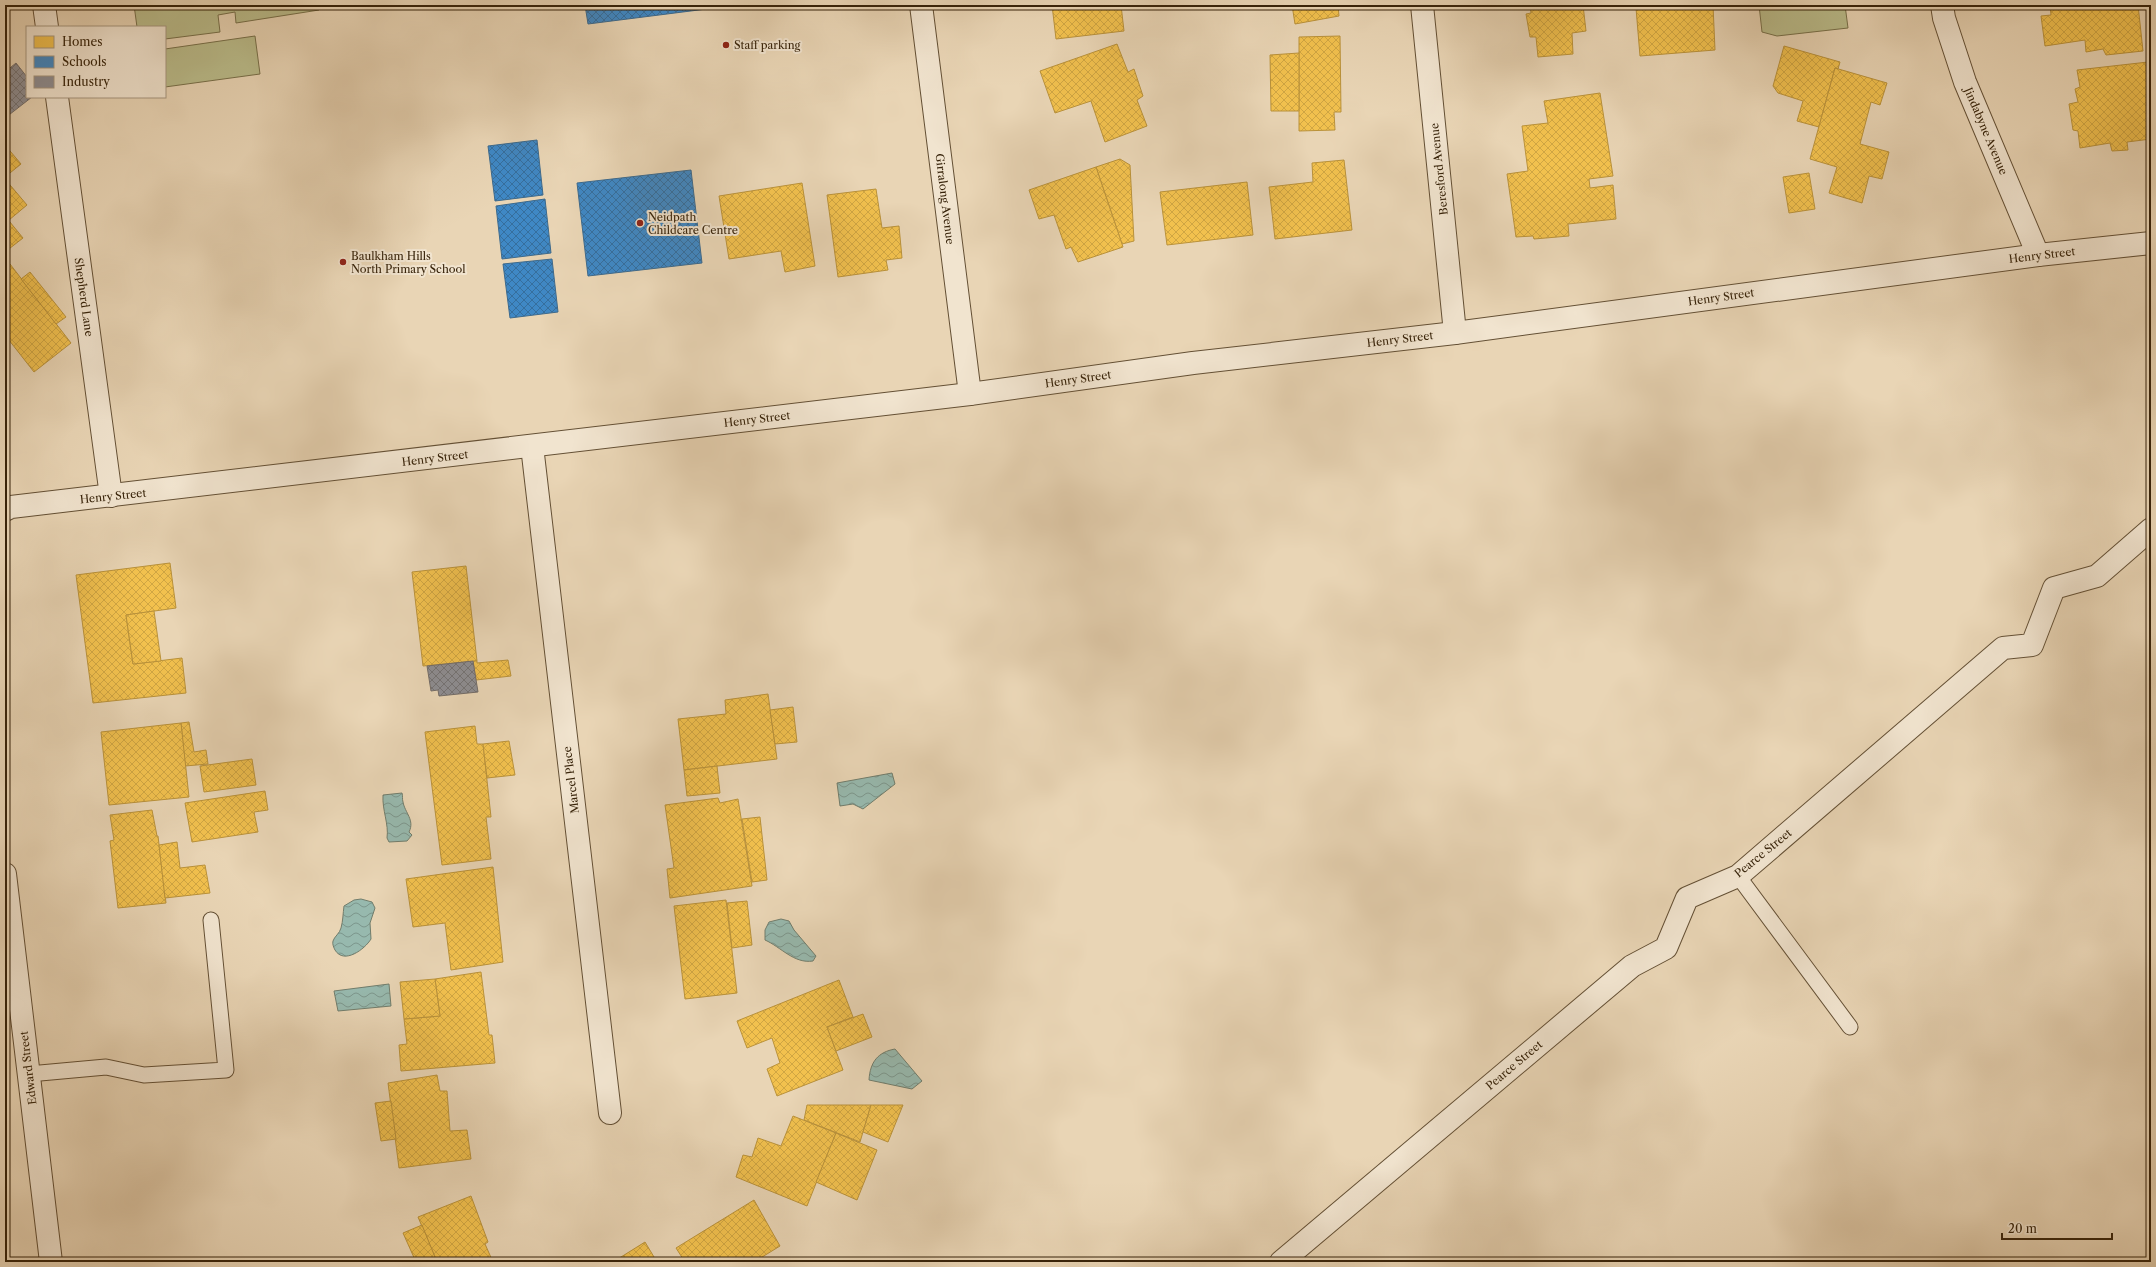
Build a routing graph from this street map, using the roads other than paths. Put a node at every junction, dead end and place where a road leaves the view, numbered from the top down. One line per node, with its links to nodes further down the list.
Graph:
1 (44, 5): 5 (street)
2 (921, 5): 10 (street, Girralong Avenue)
3 (1422, 5): 9 (street, Beresford Avenue)
4 (1942, 5): 8 (street, Jindabyne Avenue)
5 (47, 26)
6 (57, 98): 12 (street, Shepherd Lane)
7 (2151, 243): 8 (street, Henry Street)
8 (2038, 255): 9 (street, Henry Street)
9 (1455, 333): 10 (street, Henry Street)
10 (970, 394): 11 (street, Henry Street)
11 (532, 446): 12 (street, Henry Street); 20 (street, Marcel Place)
12 (111, 496): 13 (street, Henry Street)
13 (5, 510)
14 (2151, 529): 16 (street, Pearce Street)
15 (5, 874): 19 (street, Edward Street)
16 (1738, 876): 18 (lane); 22 (street, Pearce Street)
17 (210, 920): 19 (lane)
18 (1850, 1027)
19 (29, 1074): 21 (street, Edward Street)
20 (610, 1113)
21 (51, 1262)
22 (1281, 1262)

